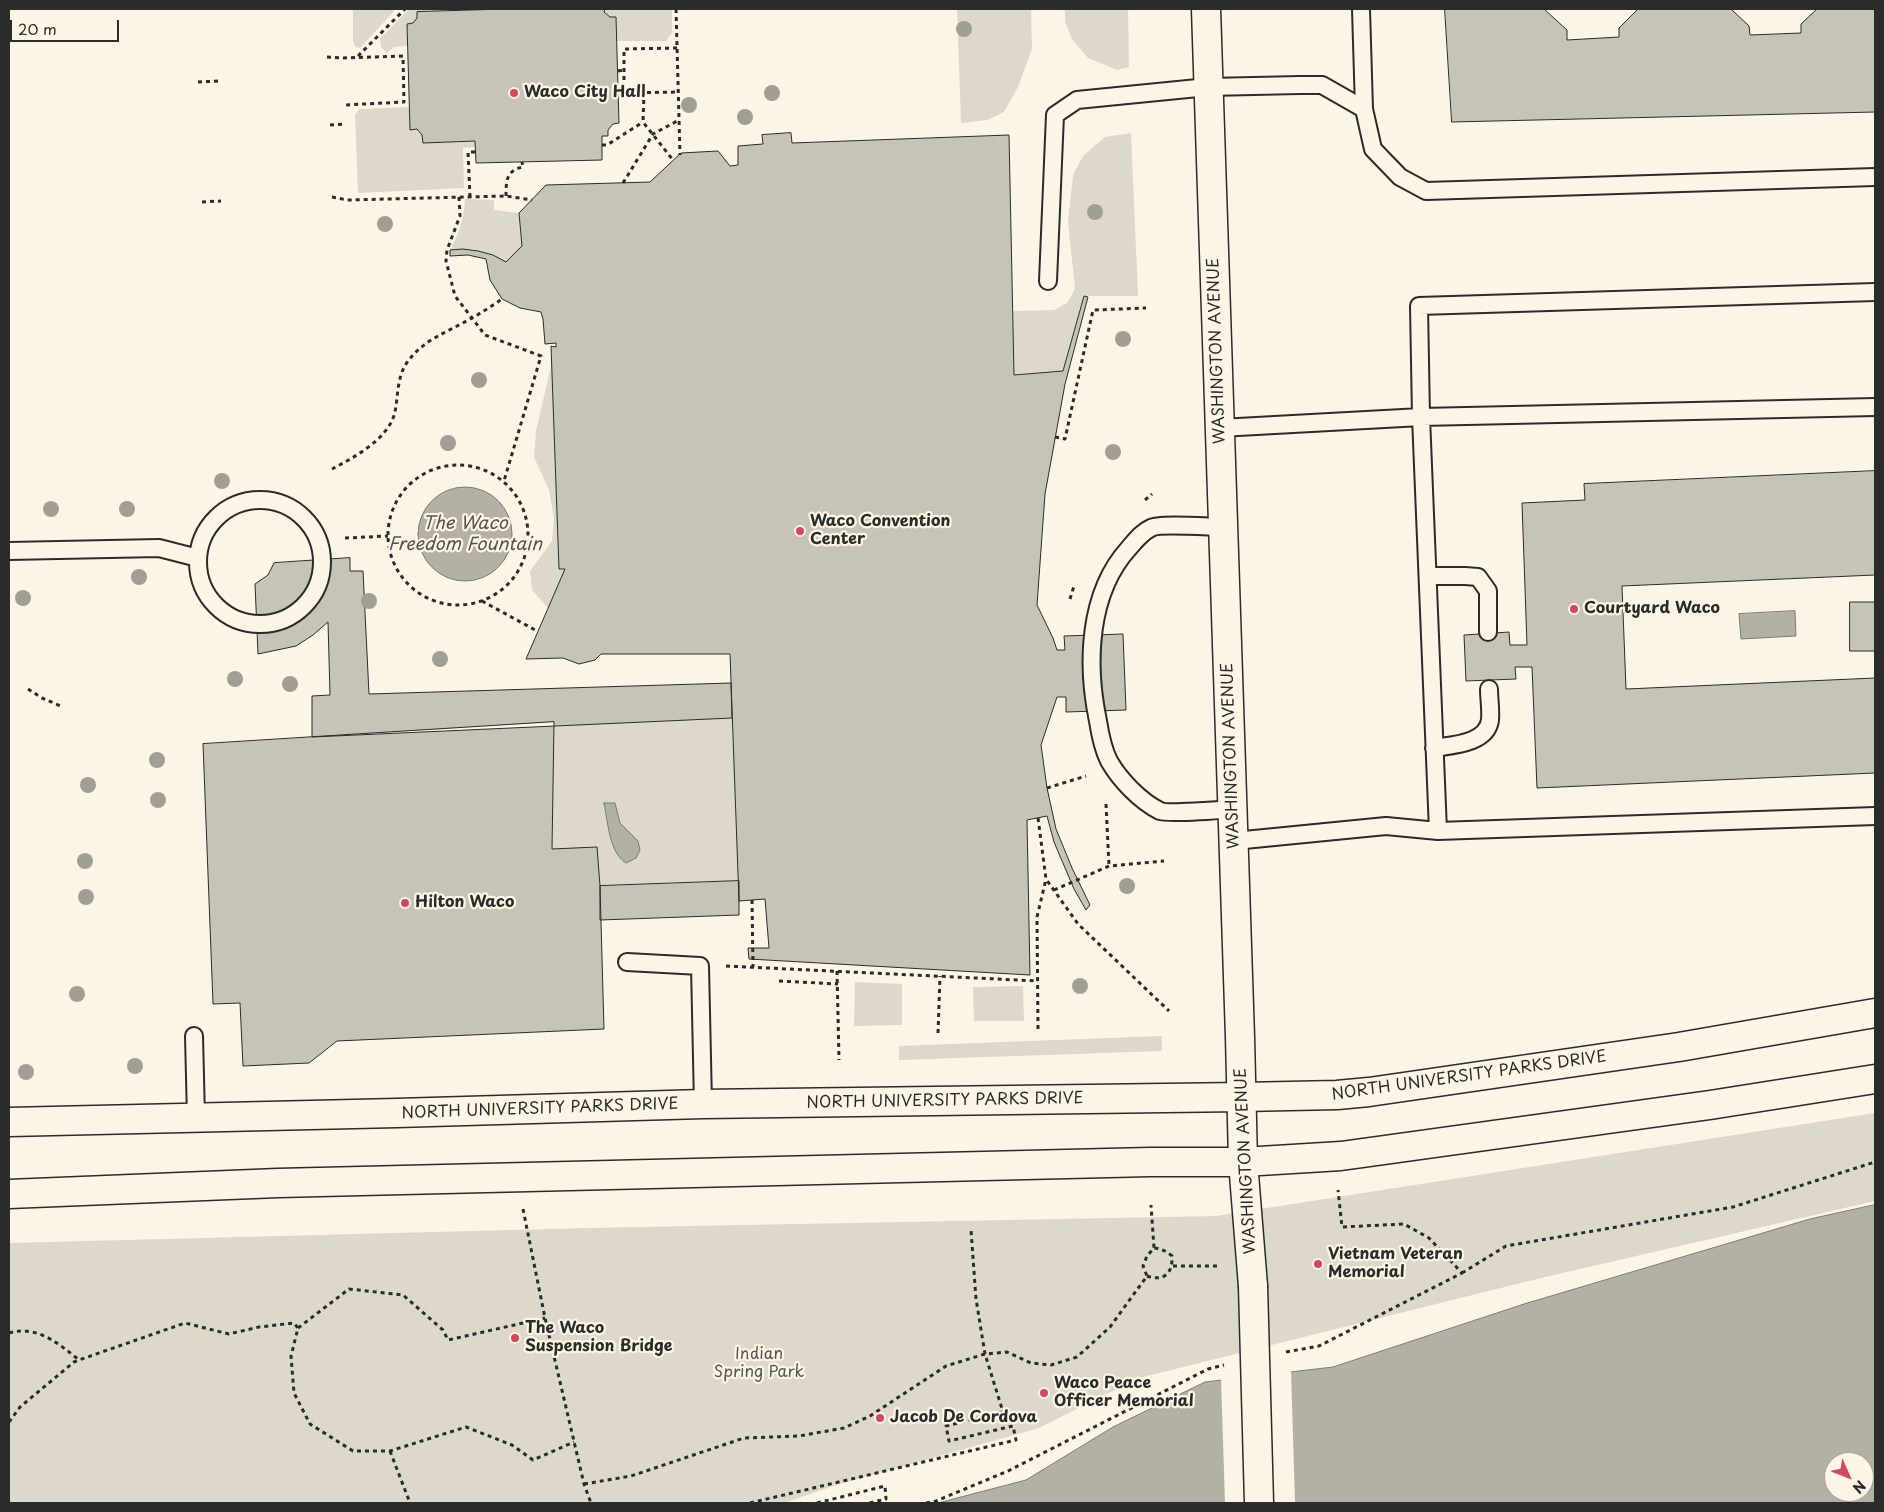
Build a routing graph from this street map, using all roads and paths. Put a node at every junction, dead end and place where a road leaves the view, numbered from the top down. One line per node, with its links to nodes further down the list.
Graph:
1 (405, 9): 7 (path)
2 (676, 9): 5 (path)
3 (1206, 9): 14 (main road, WASHINGTON AVENUE)
4 (1361, 9): 18 (lane)
5 (677, 48): 8 (path); 16 (path)
6 (328, 57): 7 (path)
7 (357, 57): 11 (path)
8 (623, 70): 9 (path); 15 (path)
9 (618, 71)
10 (409, 78): 11 (path)
11 (404, 79): 17 (path)
12 (218, 80): 13 (path)
13 (198, 82)
14 (1208, 87): 18 (lane); 38 (lane); 45 (main road, WASHINGTON AVENUE)
15 (644, 92): 16 (path); 20 (path)
16 (678, 92): 19 (path)
17 (344, 104)
18 (1364, 109): 29 (lane)
19 (679, 120): 23 (path); 26 (path)
20 (643, 122): 23 (path); 24 (path)
21 (345, 124): 22 (path)
22 (330, 125)
23 (653, 134): 27 (path); 30 (path)
24 (602, 145)
25 (476, 152): 34 (path)
26 (680, 155)
27 (674, 160)
28 (522, 162): 31 (path)
29 (1875, 177)
30 (623, 183)
31 (506, 196): 34 (path); 35 (path)
32 (332, 197): 33 (path)
33 (459, 197): 34 (path); 42 (path)
34 (470, 197)
35 (532, 200)
36 (222, 201): 37 (path)
37 (202, 202)
38 (1048, 281)
39 (1875, 292): 44 (lane)
40 (502, 299): 42 (path)
41 (1146, 308): 46 (path)
42 (472, 318): 47 (path); 48 (path)
43 (1875, 407): 44 (lane)
44 (1421, 417): 45 (lane); 54 (lane)
45 (1220, 428): 49 (main road, WASHINGTON AVENUE)
46 (1055, 437)
47 (332, 469)
48 (504, 482): 50 (path); 55 (path)
49 (1223, 527): 64 (main road, WASHINGTON AVENUE); 64 (lane)
50 (388, 536): 51 (path); 55 (path)
51 (344, 538)
52 (9, 551): 53 (lane)
53 (198, 558): 53 (lane)
54 (1428, 576): 57 (lane); 61 (lane)
55 (482, 601): 56 (path)
56 (537, 631)
57 (1488, 632)
58 (28, 689): 60 (path)
59 (1489, 689): 61 (lane)
60 (63, 707)
61 (1434, 748): 67 (lane)
62 (1087, 776): 63 (path)
63 (1047, 788)
64 (1232, 809): 68 (main road, WASHINGTON AVENUE)
65 (1875, 816): 67 (lane)
66 (1038, 818): 70 (path)
67 (1438, 831): 68 (lane)
68 (1234, 841): 88 (main road, WASHINGTON AVENUE)
69 (1164, 862): 71 (path)
70 (1046, 879): 71 (path); 79 (path)
71 (1054, 890): 81 (path)
72 (752, 900): 75 (path)
73 (627, 962): 74 (lane)
74 (700, 966): 75 (path); 89 (lane)
75 (753, 967): 76 (path)
76 (837, 971): 77 (path); 80 (path)
77 (940, 976): 79 (path); 84 (path)
78 (779, 981): 80 (path)
79 (1038, 982): 83 (path)
80 (838, 984): 86 (path)
81 (1169, 1011)
82 (1875, 1013): 88 (main road, NORTH UNIVERSITY PARKS DRIVE)
83 (1038, 1029)
84 (938, 1033)
85 (194, 1036): 90 (lane)
86 (839, 1060)
87 (1875, 1079): 92 (main road)
88 (1242, 1097): 89 (main road, NORTH UNIVERSITY PARKS DRIVE); 92 (main road, WASHINGTON AVENUE)
89 (703, 1104): 90 (main road, NORTH UNIVERSITY PARKS DRIVE)
90 (196, 1118): 91 (main road, NORTH UNIVERSITY PARKS DRIVE)
91 (9, 1122)
92 (1242, 1162): 94 (main road); 121 (main road, WASHINGTON AVENUE, bridge)
93 (1875, 1162): 102 (path)
94 (519, 1177): 96 (main road); 104 (path)
95 (1338, 1190): 102 (path)
96 (9, 1194)
97 (1150, 1205): 99 (path)
98 (971, 1230): 108 (path)
99 (1154, 1248): 100 (path); 103 (path)
100 (1173, 1266): 101 (path); 103 (path)
101 (1223, 1266)
102 (1462, 1273): 107 (path)
103 (1147, 1276): 108 (path)
104 (545, 1318): 105 (path); 112 (path)
105 (298, 1328): 109 (path); 113 (path)
106 (9, 1333): 109 (path)
107 (1282, 1353)
108 (985, 1354): 114 (path); 117 (path)
109 (79, 1360): 111 (path)
110 (1226, 1365): 120 (path)
111 (9, 1422)
112 (574, 1442): 113 (path); 114 (path)
113 (390, 1451): 115 (path)
114 (584, 1484): 116 (path)
115 (410, 1503)
116 (591, 1503)
117 (750, 1503)
118 (817, 1503): 119 (path)
119 (869, 1503)
120 (926, 1503)
121 (1260, 1503)

